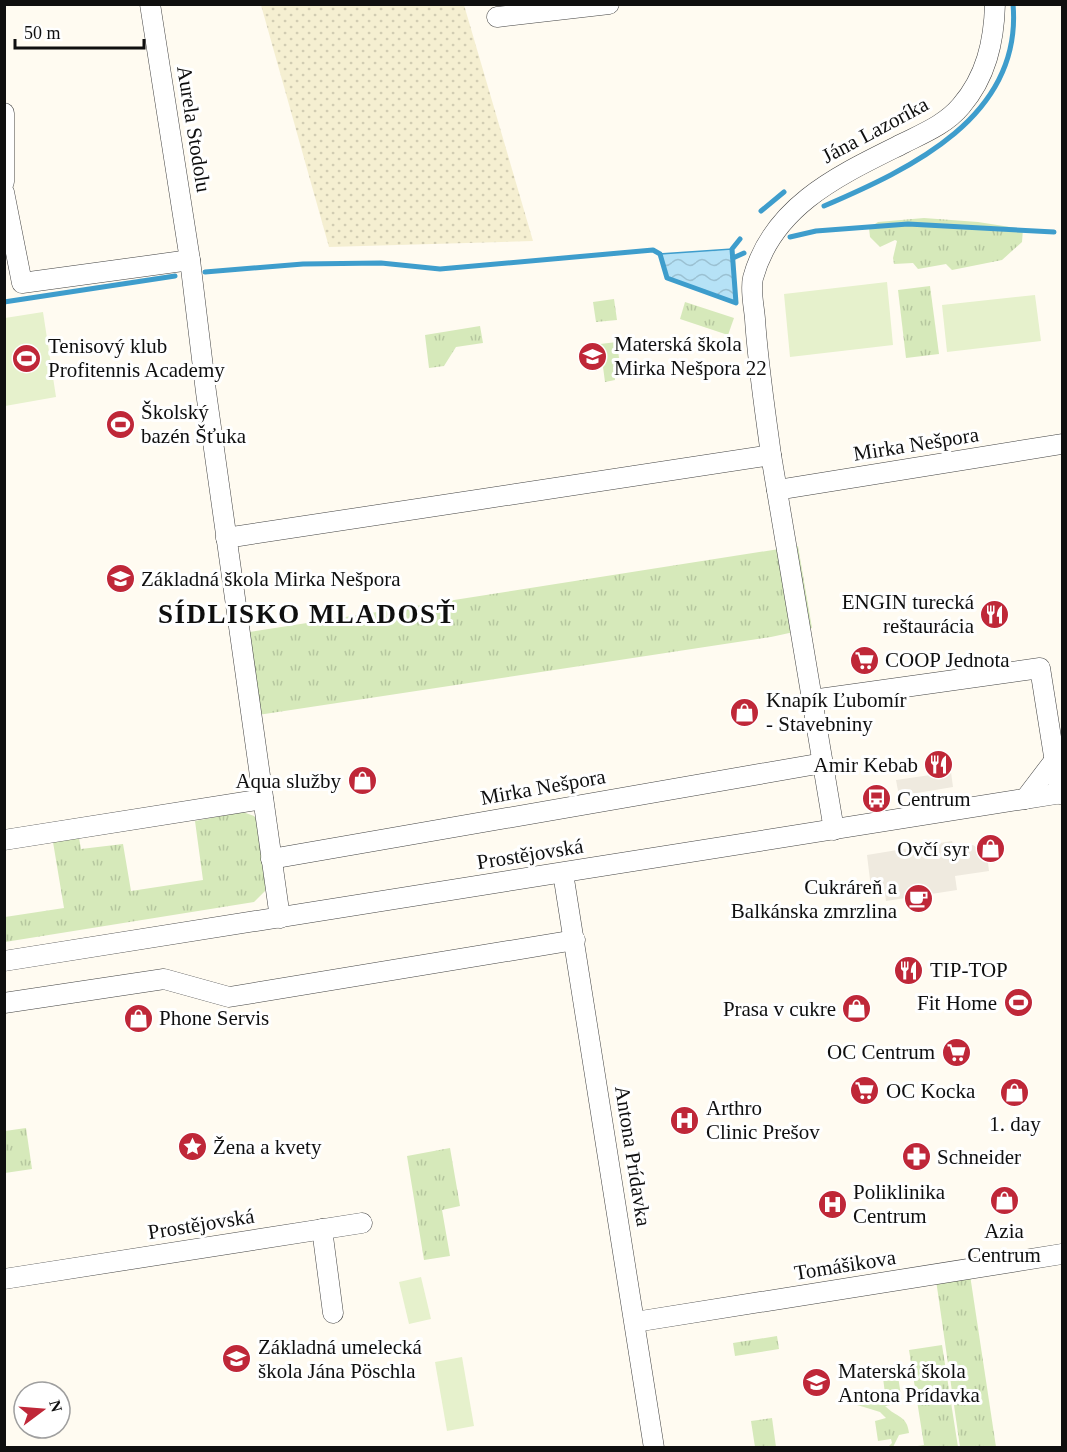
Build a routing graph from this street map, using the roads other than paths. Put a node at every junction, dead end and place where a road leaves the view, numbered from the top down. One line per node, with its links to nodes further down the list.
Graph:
1 (150, 4): 8 (street, Aurela Stodolu)
2 (609, 4): 4 (street)
3 (995, 4): 10 (street, Jána Lazoríka)
4 (497, 16)
5 (4, 113): 6 (street)
6 (4, 182)
7 (4, 192): 8 (street)
8 (190, 260): 12 (street)
9 (1062, 444): 11 (street, Mirka Nešpora)
10 (771, 455): 11 (street); 12 (street)
11 (777, 490): 13 (street)
12 (226, 538): 18 (street)
13 (812, 700): 14 (street); 16 (street)
14 (1056, 724): 15 (street)
15 (1054, 761): 17 (street); 19 (street)
16 (823, 763): 20 (street); 22 (street, Mirka Nešpora)
17 (1061, 794): 19 (street, Prostějovská)
18 (263, 799): 21 (street); 22 (street)
19 (1025, 799): 20 (street, Prostějovská)
20 (834, 830): 23 (street, Prostějovská)
21 (4, 840)
22 (271, 859): 24 (street)
23 (563, 873): 24 (street, Prostějovská); 25 (street, Antona Prídavka)
24 (280, 918): 26 (street, Prostějovská)
25 (575, 940): 27 (street); 33 (street, Antona Prídavka)
26 (4, 961)
27 (4, 1004)
28 (362, 1223): 29 (street, Prostějovská)
29 (322, 1229): 31 (street, Prostějovská); 32 (street)
30 (1062, 1254): 33 (street, Tomášikova)
31 (4, 1279)
32 (333, 1313)
33 (635, 1322): 34 (street, Antona Prídavka)
34 (654, 1448)

